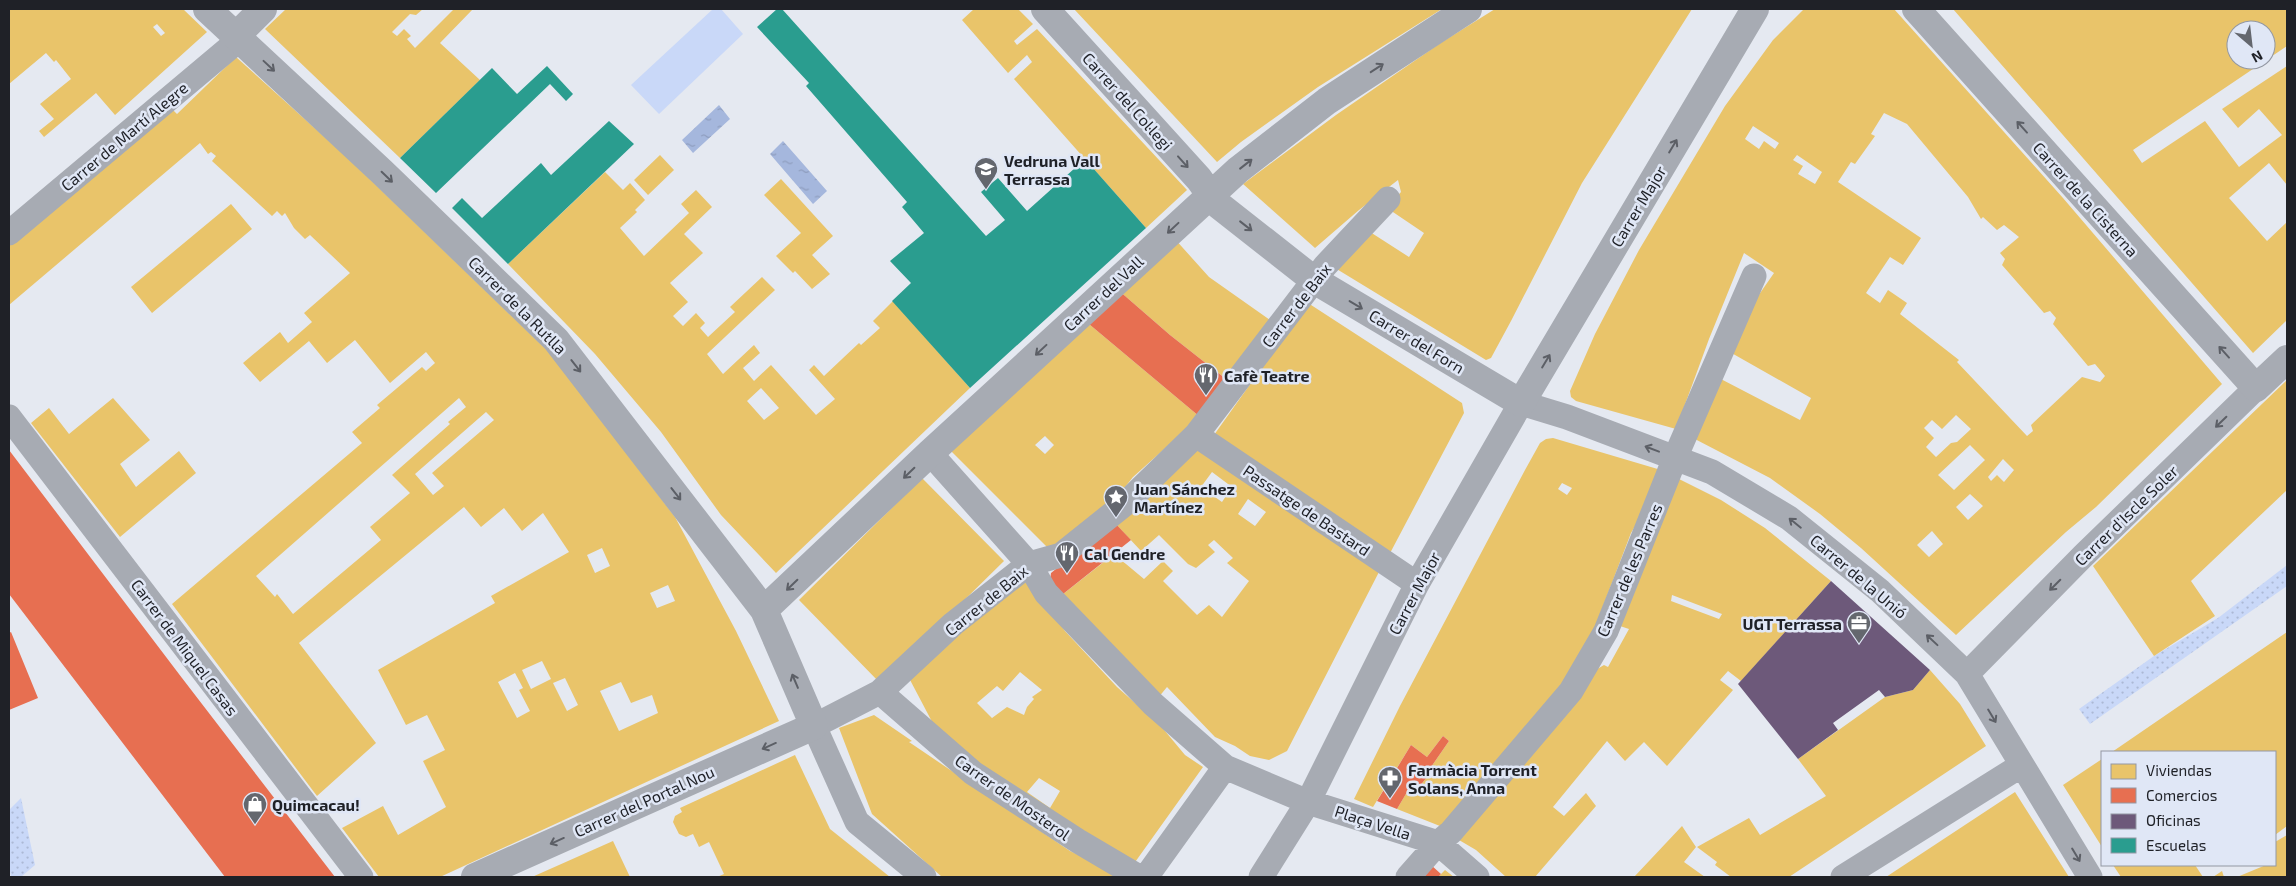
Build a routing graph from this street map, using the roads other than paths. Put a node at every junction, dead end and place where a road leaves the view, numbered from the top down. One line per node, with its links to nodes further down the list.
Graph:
1 (208, 9): 7 (street, Carrer de la Rutlla)
2 (263, 9): 7 (street)
3 (1045, 9): 8 (street, Carrer del Col·legi, one-way to 8)
4 (1468, 9): 8 (street, Carrer del Vall, one-way to 4)
5 (1755, 9): 16 (street, Carrer Major, one-way to 5)
6 (1916, 9): 15 (street, Carrer de la Cisterna, one-way to 6)
7 (236, 36): 10 (street, Carrer de Martí Alegre); 23 (street, Carrer de la Rutlla, one-way to 23)
8 (1209, 195): 12 (street, Carrer del Col·legi, one-way to 12); 19 (street, Carrer del Vall, one-way to 19)
9 (1388, 199): 12 (street, Carrer de Baix)
10 (9, 233)
11 (1754, 276): 20 (street, Carrer de les Parres)
12 (1314, 280): 16 (street, Carrer del Forn, one-way to 16); 18 (street, Carrer de Baix)
13 (2287, 359): 15 (street, Carrer d'Iscle Soler)
14 (1504, 380): 16 (street)
15 (2256, 388): 24 (street, Carrer d'Iscle Soler, one-way to 24)
16 (1521, 403): 20 (street, Carrer de la Unió, one-way to 16); 22 (street, Carrer Major)
17 (9, 416): 33 (street, Carrer de Miquel Casas)
18 (1196, 435): 21 (street, Carrer de Baix); 22 (street, Passatge de Bastard)
19 (930, 453): 21 (street, Plaça Vella); 23 (street, Carrer del Vall, one-way to 23)
20 (1675, 458): 24 (street, Carrer de la Unió, one-way to 20); 30 (street, Carrer de les Parres)
21 (1029, 564): 25 (street, Carrer de Baix); 28 (street, Plaça Vella)
22 (1417, 584): 29 (street, Carrer Major)
23 (764, 610): 26 (street, Carrer de la Rutlla, one-way to 23)
24 (1968, 674): 27 (street, Carrer de la Unió, one-way to 27)
25 (880, 692): 26 (street, Carrer de Baix); 32 (street, Carrer de Mosterol)
26 (814, 726): 34 (street, Carrer del Portal Nou, one-way to 34); 35 (street)
27 (2022, 765): 31 (street); 39 (street, Carrer de la Unió, one-way to 39)
28 (1225, 767): 29 (street, Plaça Vella); 32 (street)
29 (1312, 794): 30 (street, Plaça Vella); 36 (street)
30 (1445, 842): 37 (street, Plaça Vella); 38 (street)
31 (1856, 874)
32 (1138, 876)
33 (362, 877)
34 (475, 877)
35 (924, 877)
36 (1261, 877)
37 (1408, 877)
38 (1477, 877)
39 (2090, 877)

